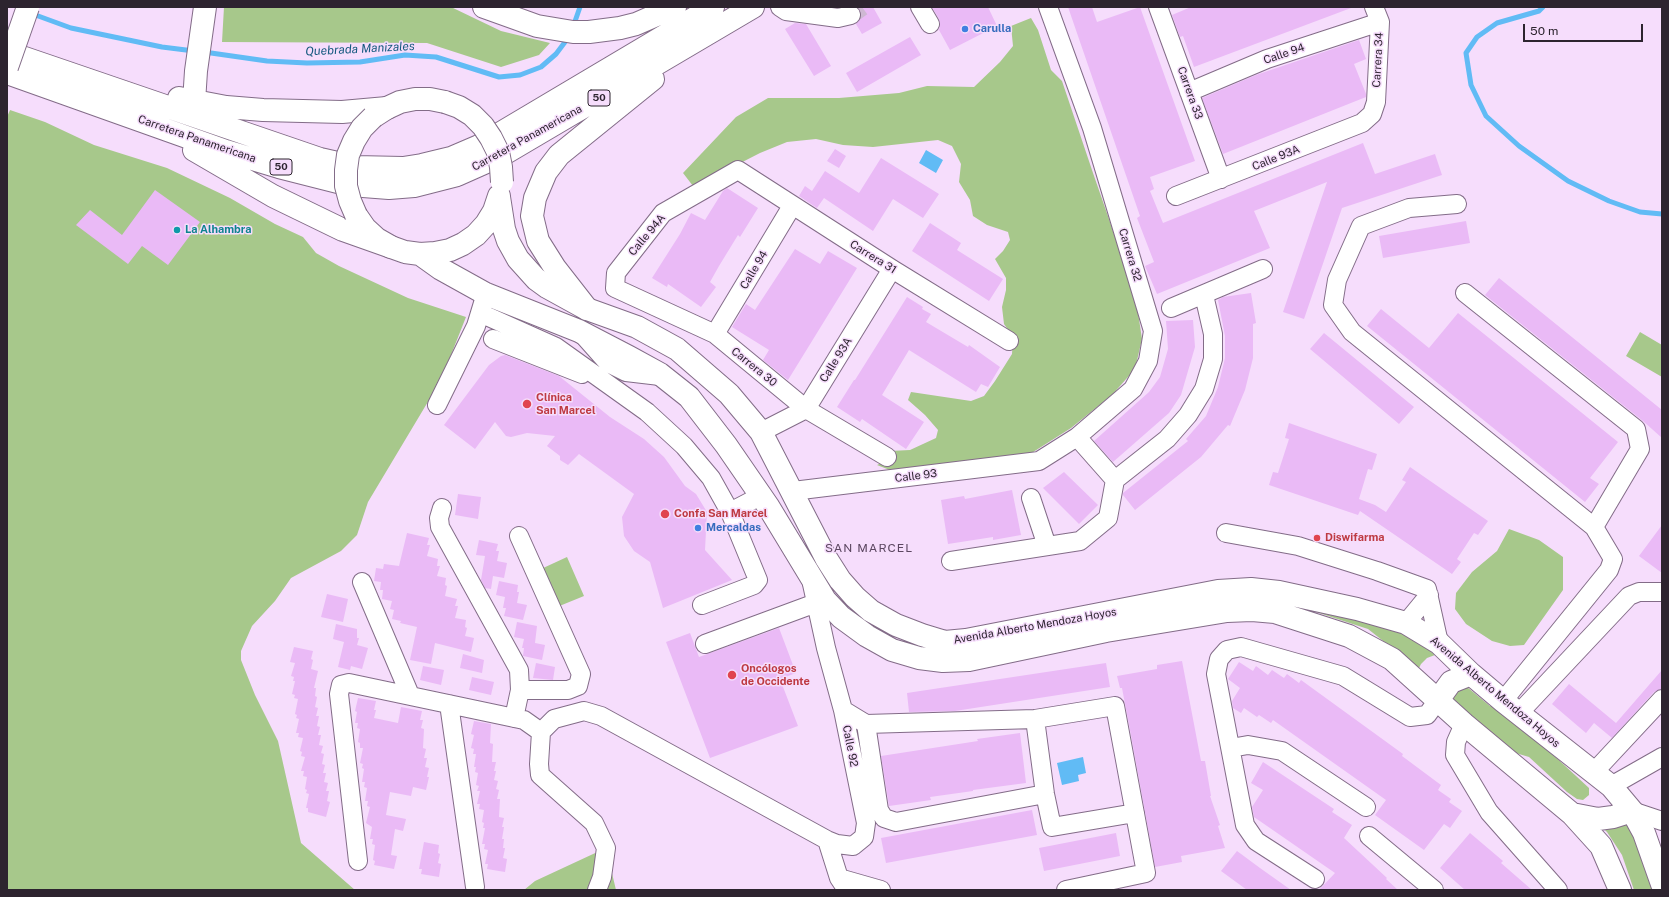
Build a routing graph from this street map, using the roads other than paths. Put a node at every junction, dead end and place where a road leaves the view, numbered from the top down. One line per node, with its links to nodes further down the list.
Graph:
1 (28, 7): 16 (main road, bridge)
2 (484, 7): 3 (main road)
3 (675, 7)
4 (713, 7): 18 (main road, Carretera Panamericana / 50)
5 (753, 7): 14 (main road, Carretera Panamericana / 50)
6 (780, 7): 11 (street)
7 (920, 7): 13 (street)
8 (1048, 7): 50 (street, Carrera 32)
9 (1158, 7): 21 (street, Carrera 33)
10 (205, 8): 22 (main road)
11 (851, 15)
12 (1377, 15): 21 (street, Calle 94); 24 (street, Carrera 34)
13 (930, 24)
14 (717, 29): 25 (main road, Carretera Panamericana / 50); 41 (main road)
15 (7, 52): 18 (main road, Carretera Panamericana / 50)
16 (7, 68)
17 (7, 73): 20 (main road, Carretera Panamericana / 50)
18 (70, 73): 22 (main road)
19 (7, 79): 20 (main road)
20 (44, 86): 25 (main road, Carretera Panamericana / 50)
21 (1189, 92): 27 (street, Carrera 33)
22 (194, 102): 23 (main road)
23 (380, 113): 28 (main road, Avenida Alberto Mendoza Hoyos, bridge); 32 (main road, bridge)
24 (1372, 114): 27 (street, Calle 93A)
25 (141, 119): 32 (main road)
26 (738, 170): 31 (street, Carrera 31); 36 (street, Calle 94A)
27 (1221, 179): 29 (street, Calle 93A)
28 (500, 190): 33 (main road); 41 (main road, Avenida Alberto Mendoza Hoyos)
29 (1176, 196)
30 (1458, 204): 59 (street)
31 (792, 206): 34 (street, Carrera 31); 42 (street, Calle 94)
32 (391, 247): 33 (main road)
33 (420, 254): 39 (main road, Avenida Alberto Mendoza Hoyos)
34 (892, 269): 44 (street, Carrera 31); 47 (street, Calle 93A)
35 (1263, 269): 38 (street)
36 (615, 288): 42 (street, Carrera 30)
37 (1465, 293): 59 (street)
38 (1204, 295): 40 (street); 53 (street)
39 (483, 304): 45 (street); 46 (street); 48 (main road, Avenida Alberto Mendoza Hoyos)
40 (1171, 308)
41 (587, 309): 49 (main road, Avenida Alberto Mendoza Hoyos)
42 (715, 334): 47 (street, Carrera 30)
43 (493, 339): 45 (street)
44 (1009, 341)
45 (607, 384): 58 (street)
46 (437, 405)
47 (806, 409): 49 (street); 51 (street, Carrera 30)
48 (708, 421): 56 (street); 64 (main road, Avenida Alberto Mendoza Hoyos)
49 (761, 432): 54 (main road, Avenida Alberto Mendoza Hoyos)
50 (1077, 436): 52 (street, Carrera 32); 53 (street)
51 (887, 457)
52 (1038, 461): 54 (street, Calle 93)
53 (1115, 480): 62 (street)
54 (793, 491): 71 (main road, Avenida Alberto Mendoza Hoyos)
55 (1032, 498): 62 (street)
56 (751, 501): 58 (street); 64 (street)
57 (442, 508): 75 (street)
58 (730, 512): 69 (street)
59 (1594, 527): 80 (street)
60 (1226, 533): 67 (street)
61 (519, 536): 75 (street)
62 (1047, 546): 63 (street)
63 (950, 561)
64 (807, 571): 68 (street, Calle 92); 70 (main road, Avenida Alberto Mendoza Hoyos)
65 (362, 582): 76 (street)
66 (1662, 592): 80 (street)
67 (1429, 595): 71 (street); 72 (street)
68 (816, 603): 70 (street, Calle 92); 73 (street)
69 (702, 605)
70 (832, 622): 78 (main road, Avenida Alberto Mendoza Hoyos); 81 (street, Calle 92)
71 (1406, 623): 72 (main road, Avenida Alberto Mendoza Hoyos)
72 (1439, 643): 74 (main road, Avenida Alberto Mendoza Hoyos)
73 (705, 644)
74 (1471, 674): 78 (main road); 80 (main road, Avenida Alberto Mendoza Hoyos)
75 (520, 690): 82 (street)
76 (410, 695): 79 (street); 99 (street)
77 (1662, 699): 89 (street)
78 (1438, 700): 85 (main road, Avenida Alberto Mendoza Hoyos); 87 (street)
79 (449, 704): 82 (street); 103 (street)
80 (1511, 707): 89 (main road, Avenida Alberto Mendoza Hoyos)
81 (843, 710): 84 (street); 98 (street, Calle 92)
82 (514, 718): 86 (street)
83 (1035, 720): 84 (street); 91 (street); 94 (street)
84 (866, 724): 91 (street)
85 (1464, 724): 95 (main road, Avenida Alberto Mendoza Hoyos); 108 (street)
86 (541, 732): 98 (street); 104 (street)
87 (1231, 748): 92 (street); 100 (street)
88 (1662, 757): 90 (street)
89 (1594, 772): 90 (main road, Avenida Alberto Mendoza Hoyos)
90 (1611, 786): 93 (main road, Avenida Alberto Mendoza Hoyos)
91 (1045, 794): 94 (street)
92 (1366, 807)
93 (1632, 811): 95 (main road); 96 (street); 102 (main road, Avenida Alberto Mendoza Hoyos)
94 (1135, 813): 106 (street)
95 (1572, 814): 109 (main road, Avenida Alberto Mendoza Hoyos)
96 (1662, 821)
97 (1368, 836): 107 (street)
98 (832, 842): 101 (street)
99 (358, 861)
100 (1314, 879)
101 (843, 884): 105 (street)
102 (1662, 884)
103 (475, 887)
104 (597, 890)
105 (881, 890)
106 (1066, 890)
107 (1434, 890)
108 (1558, 890)
109 (1620, 890)

